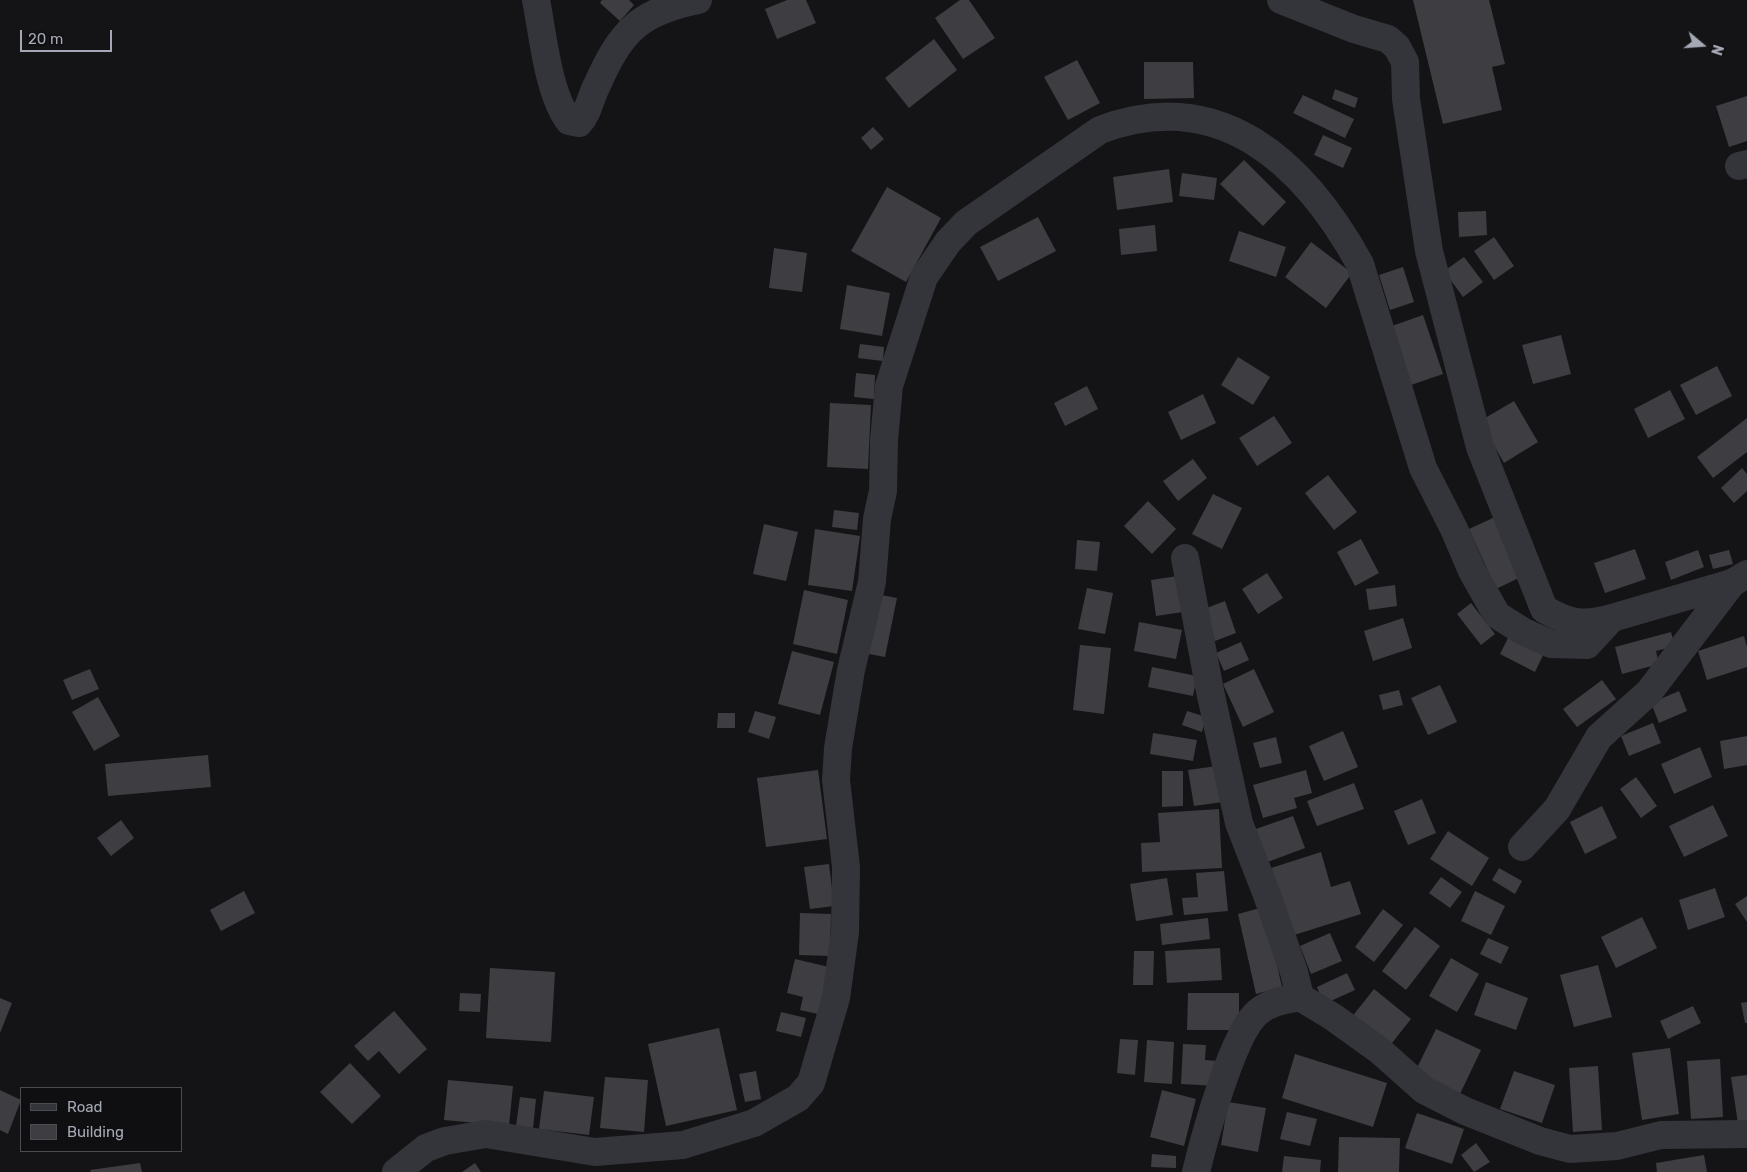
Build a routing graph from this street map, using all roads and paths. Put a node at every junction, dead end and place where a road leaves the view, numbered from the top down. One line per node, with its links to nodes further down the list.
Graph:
1 (536, 0): 2 (street)
2 (698, 0)
3 (1281, 0): 6 (street)
4 (1185, 558): 8 (street)
5 (1740, 578): 6 (street); 7 (street)
6 (1612, 618): 10 (street)
7 (1522, 847)
8 (1300, 997): 9 (street); 11 (street)
9 (1747, 1134)
10 (396, 1172)
11 (1196, 1172)

